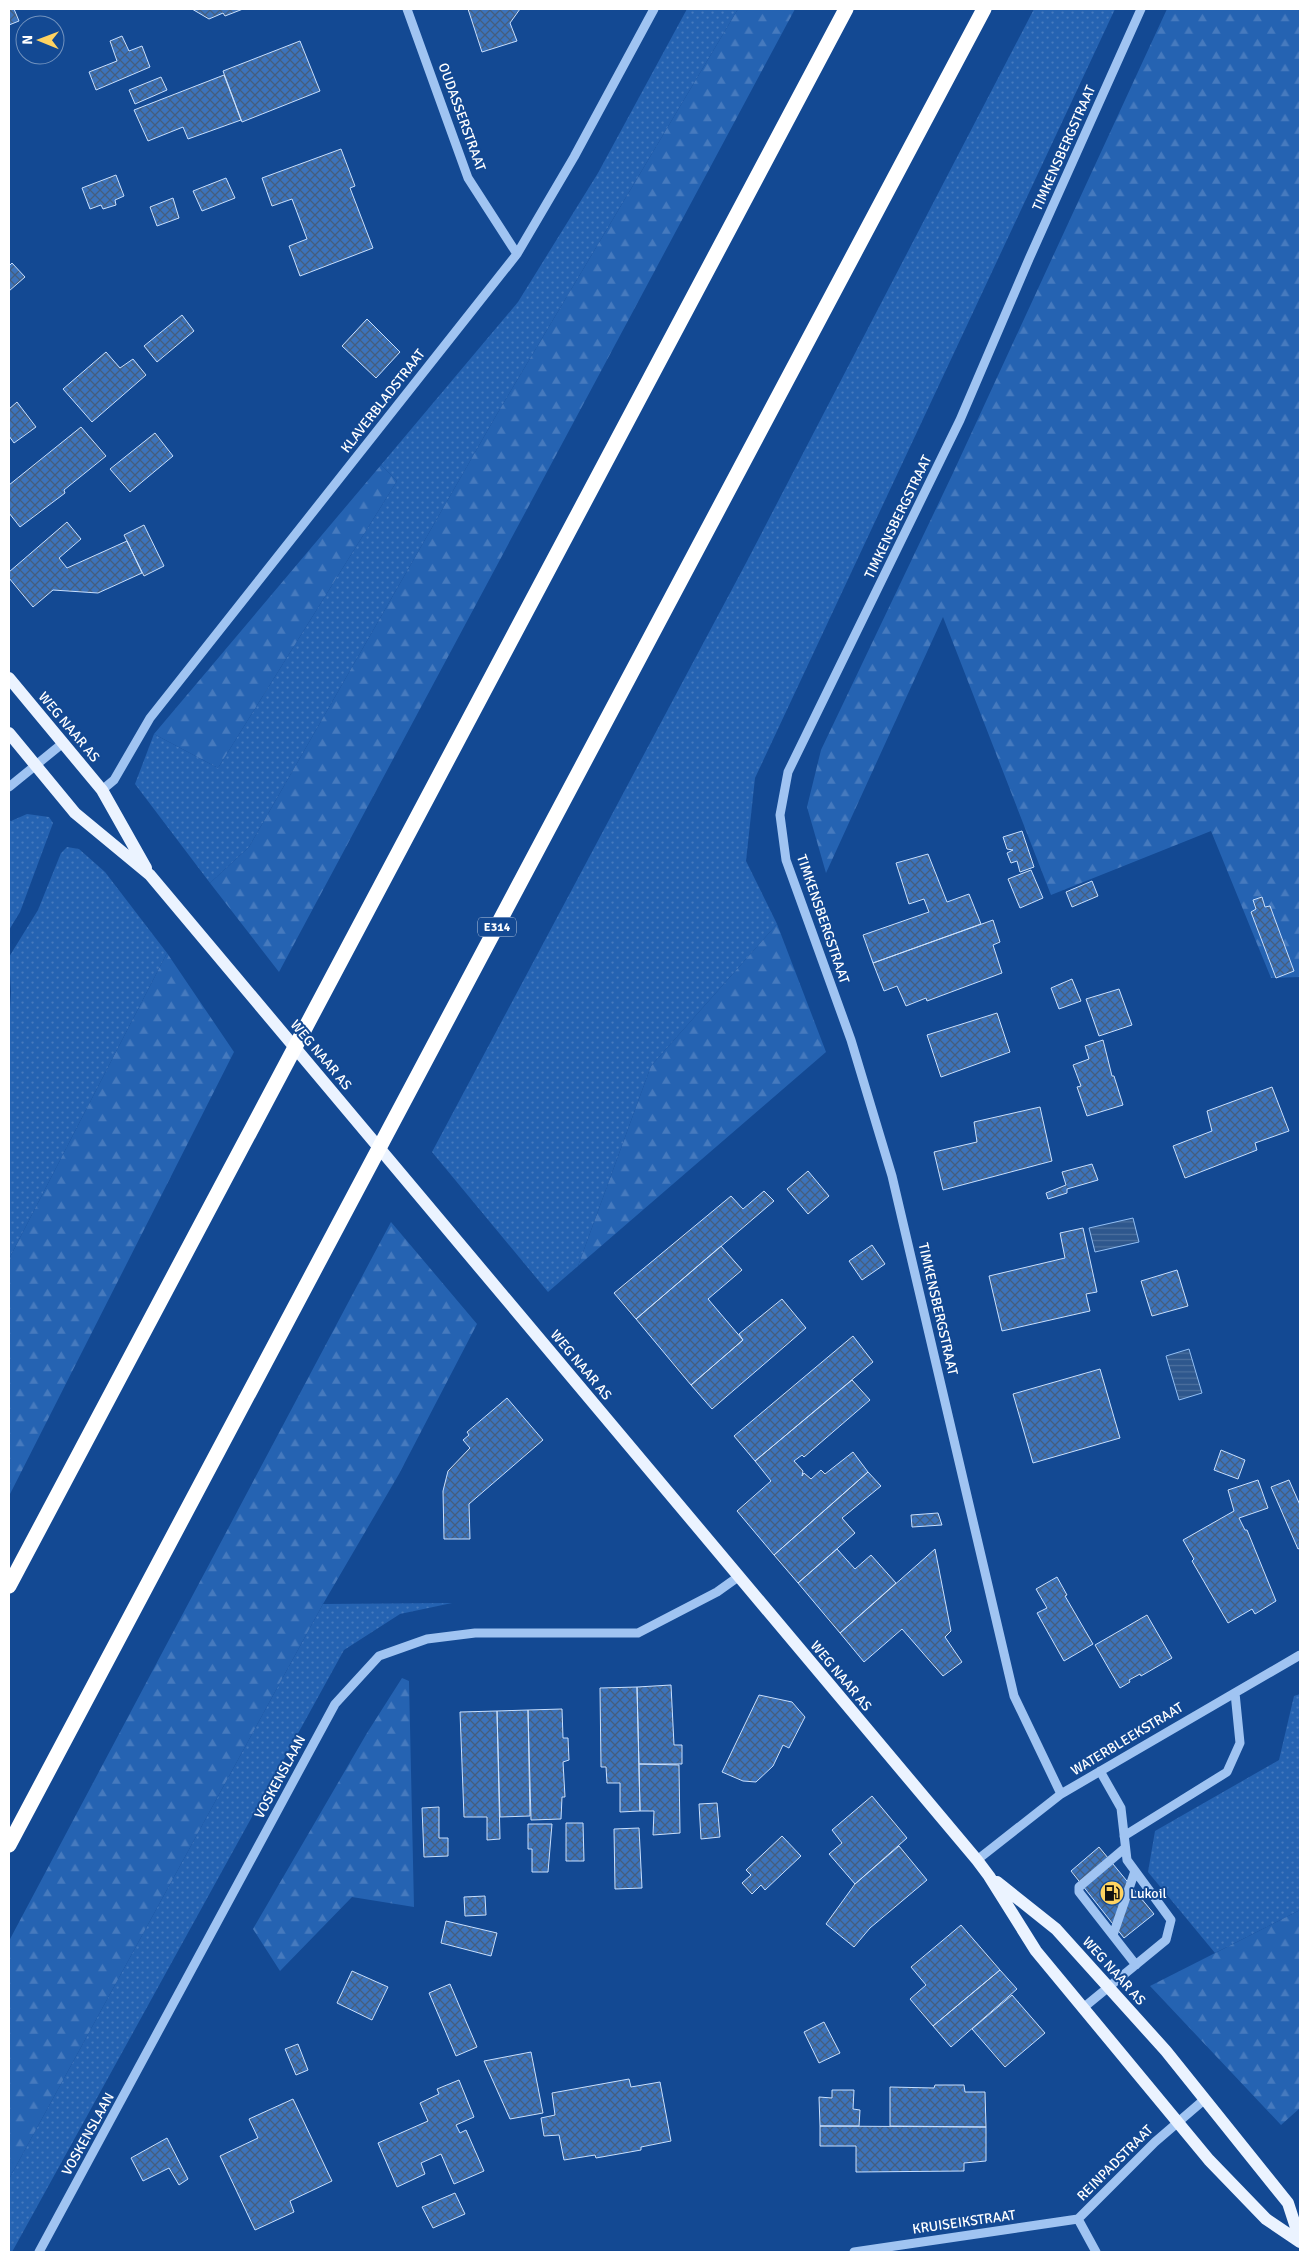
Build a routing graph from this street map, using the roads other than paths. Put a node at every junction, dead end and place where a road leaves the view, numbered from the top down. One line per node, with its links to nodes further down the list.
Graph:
1 (407, 9): 6 (street, OUDASSERSTRAAT)
2 (654, 9): 6 (street, KLAVERBLADSTRAAT)
3 (846, 9): 15 (highway)
4 (984, 9): 21 (highway, E314)
5 (1141, 9): 19 (street, TIMKENSBERGSTRAAT)
6 (517, 254): 12 (street, KLAVERBLADSTRAAT)
7 (9, 678): 9 (main road, WEG NAAR AS)
8 (9, 733): 10 (main road, WEG NAAR AS)
9 (63, 743): 10 (street); 12 (main road, WEG NAAR AS)
10 (36, 766): 11 (street); 13 (main road, WEG NAAR AS)
11 (9, 787)
12 (102, 790): 13 (main road, WEG NAAR AS)
13 (150, 875): 14 (main road, WEG NAAR AS)
14 (738, 1577): 23 (main road, WEG NAAR AS); 34 (street, VOSKENSLAAN)
15 (9, 1586)
16 (1300, 1655): 17 (street, WATERBLEEKSTRAAT)
17 (1235, 1693): 18 (street, WATERBLEEKSTRAAT); 20 (street)
18 (1100, 1771): 19 (street, WATERBLEEKSTRAAT); 20 (street)
19 (1061, 1794): 23 (street, WATERBLEEKSTRAAT)
20 (1124, 1836): 22 (street)
21 (9, 1845)
22 (1126, 1848): 24 (street); 26 (street)
23 (977, 1860): 25 (main road, WEG NAAR AS)
24 (1134, 1871): 26 (street); 27 (street)
25 (989, 1876): 28 (main road, WEG NAAR AS); 29 (main road, WEG NAAR AS)
26 (1113, 1935): 27 (street)
27 (1136, 1965): 28 (street)
28 (1108, 1988): 29 (street); 30 (main road, WEG NAAR AS)
29 (1083, 2008): 31 (main road, WEG NAAR AS)
30 (1205, 2099): 31 (street); 33 (main road, WEG NAAR AS)
31 (1178, 2121): 32 (street, REINPADSTRAAT); 33 (main road, WEG NAAR AS)
32 (1078, 2219): 35 (street, KRUISEIKSTRAAT); 36 (street, REINPADSTRAAT)
33 (1300, 2241)
34 (39, 2252)
35 (854, 2252)
36 (1096, 2252)

